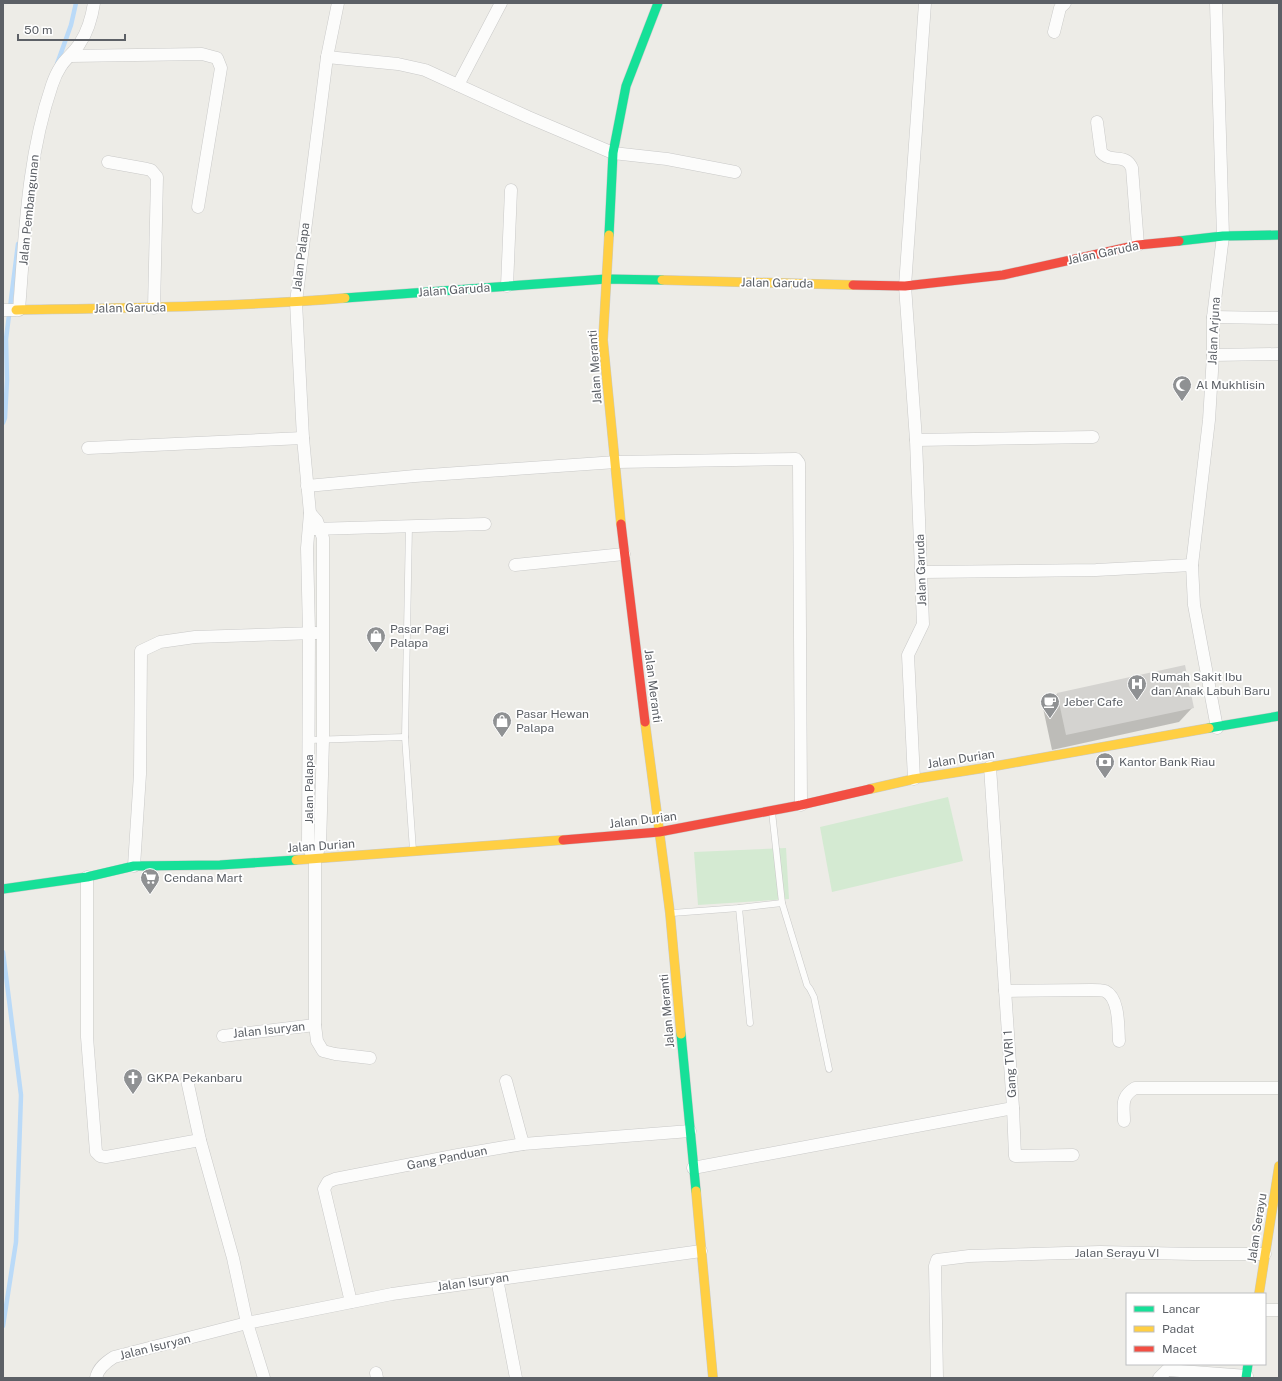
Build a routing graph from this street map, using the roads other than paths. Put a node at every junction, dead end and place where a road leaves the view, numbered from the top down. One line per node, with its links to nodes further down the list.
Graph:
1 (94, 3): 9 (street, Jalan Pembangunan)
2 (338, 3): 10 (street, Jalan Palapa)
3 (500, 3): 11 (street)
4 (658, 3): 13 (street, Jalan Meranti)
5 (925, 3): 23 (street, Jalan Garuda)
6 (1065, 3): 8 (street)
7 (1216, 3): 19 (street, Jalan Arjuna)
8 (1054, 32)
9 (70, 56): 17 (street); 27 (street, Jalan Pembangunan)
10 (327, 57): 11 (street); 24 (street, Jalan Palapa)
11 (458, 85): 13 (street)
12 (1097, 122): 20 (street)
13 (613, 153): 15 (street); 21 (street, Jalan Meranti)
14 (108, 162): 25 (street)
15 (736, 172)
16 (511, 190): 22 (street)
17 (198, 207)
18 (1279, 235): 19 (street, Jalan Garuda)
19 (1222, 236): 20 (street, Jalan Garuda); 28 (street, Jalan Arjuna)
20 (1138, 245): 23 (street, Jalan Garuda)
21 (606, 279): 22 (street, Jalan Garuda); 23 (street, Jalan Garuda); 36 (street, Jalan Meranti)
22 (507, 286): 24 (street, Jalan Garuda)
23 (905, 286): 34 (street, Jalan Garuda)
24 (296, 302): 25 (street, Jalan Garuda); 33 (street, Jalan Palapa)
25 (154, 308): 27 (street, Jalan Garuda)
26 (3, 310): 27 (street, Jalan Garuda)
27 (18, 310)
28 (1213, 317): 29 (street); 31 (street, Jalan Arjuna)
29 (1279, 318)
30 (1279, 354): 31 (street)
31 (1213, 355): 45 (street, Jalan Arjuna)
32 (1093, 437): 34 (street)
33 (303, 438): 35 (street); 37 (street, Jalan Palapa)
34 (916, 440): 46 (street, Jalan Garuda)
35 (88, 448)
36 (616, 462): 37 (street); 43 (street, Jalan Meranti); 56 (street)
37 (307, 486): 38 (street, Jalan Palapa)
38 (310, 513): 41 (street, Jalan Palapa); 42 (street, Jalan Palapa)
39 (485, 524): 40 (street)
40 (409, 526): 42 (street); 51 (lane)
41 (308, 529): 42 (street); 47 (street, Jalan Palapa)
42 (321, 529): 48 (street, Jalan Palapa)
43 (624, 554): 44 (street); 58 (street, Jalan Meranti)
44 (515, 565)
45 (1192, 565): 46 (street); 50 (street, Jalan Arjuna)
46 (922, 572): 55 (street, Jalan Garuda)
47 (309, 632): 48 (street); 52 (street, Jalan Palapa); 61 (street)
48 (323, 633): 53 (street, Jalan Palapa)
49 (1279, 716): 50 (street, Jalan Durian)
50 (1218, 728): 54 (street, Jalan Durian)
51 (404, 737): 53 (lane); 59 (lane)
52 (309, 740): 53 (lane); 60 (street, Jalan Palapa)
53 (323, 740): 60 (street, Jalan Palapa)
54 (990, 768): 55 (street, Jalan Durian); 67 (street, Gang TVRI 1)
55 (914, 779): 56 (street, Jalan Durian)
56 (801, 805): 57 (street, Jalan Durian)
57 (772, 810): 58 (street, Jalan Durian); 64 (lane)
58 (658, 832): 59 (street, Jalan Durian); 66 (street, Jalan Meranti)
59 (413, 852): 60 (street, Jalan Durian)
60 (315, 858): 61 (street, Jalan Durian); 69 (street)
61 (134, 866): 62 (street, Jalan Durian)
62 (87, 877): 63 (street, Jalan Durian); 80 (street)
63 (3, 889)
64 (782, 903): 65 (lane); 73 (lane)
65 (739, 908): 66 (lane); 68 (lane)
66 (670, 913): 79 (street, Jalan Meranti)
67 (1005, 990): 71 (street); 77 (street, Gang TVRI 1)
68 (750, 1023)
69 (315, 1025): 70 (street, Jalan Isuryan); 72 (street)
70 (223, 1036)
71 (1119, 1042)
72 (370, 1058)
73 (829, 1069)
74 (187, 1080): 80 (street)
75 (506, 1081): 81 (street)
76 (1279, 1088): 78 (street)
77 (1013, 1108): 82 (street); 84 (street, Gang TVRI 1)
78 (1124, 1121)
79 (690, 1130): 81 (street, Gang Panduan); 84 (street, Jalan Meranti)
80 (200, 1140): 93 (street)
81 (523, 1144): 90 (street, Gang Panduan)
82 (1073, 1155)
83 (1279, 1166): 85 (street, Jalan Serayu)
84 (693, 1168): 86 (street, Jalan Meranti)
85 (1274, 1232): 87 (street, Jalan Serayu)
86 (701, 1251): 88 (street, Jalan Isuryan); 98 (street, Jalan Meranti)
87 (1265, 1254): 89 (street, Jalan Serayu); 99 (street, Jalan Serayu VI)
88 (497, 1279): 90 (street, Jalan Isuryan); 97 (street)
89 (1259, 1293)
90 (351, 1302): 93 (street, Jalan Isuryan)
91 (1266, 1310): 92 (street)
92 (1279, 1310)
93 (247, 1323): 95 (street, Jalan Isuryan); 96 (street)
94 (1247, 1372): 100 (street)
95 (96, 1378)
96 (264, 1378)
97 (516, 1378)
98 (713, 1378)
99 (937, 1378)
100 (1159, 1378)

